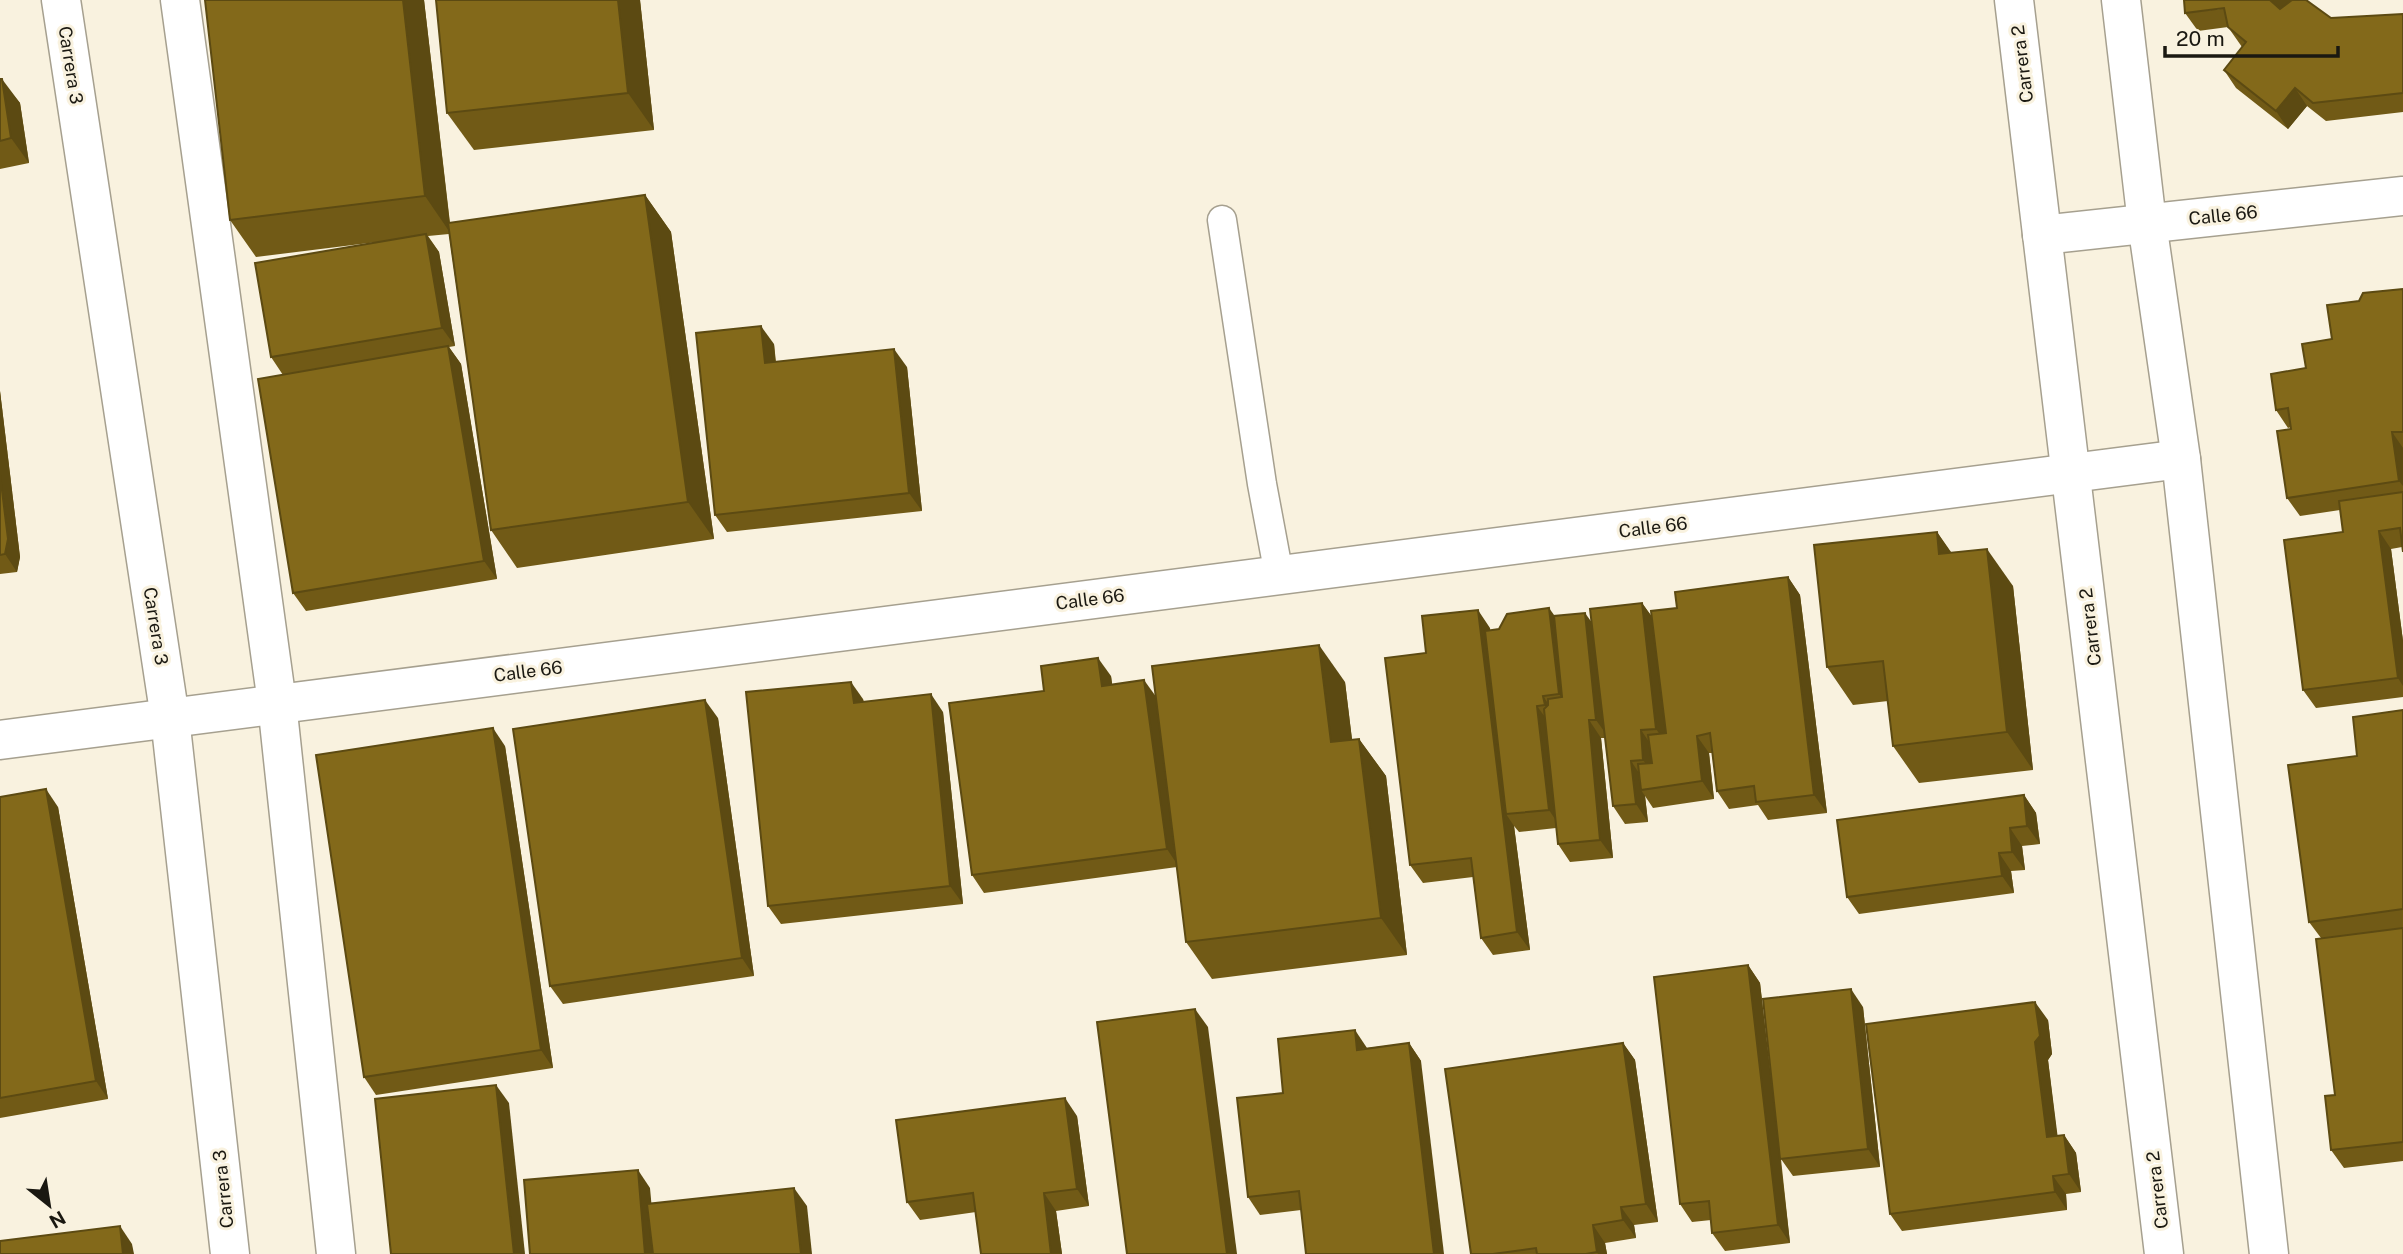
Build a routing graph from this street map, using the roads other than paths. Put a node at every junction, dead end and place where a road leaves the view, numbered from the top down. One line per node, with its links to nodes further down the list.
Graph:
1 (61, 0): 13 (street, Carrera 3)
2 (180, 0): 12 (street)
3 (2014, 0): 8 (street, Carrera 2)
4 (2120, 0): 7 (street)
5 (2403, 196): 7 (street, Calle 66)
6 (1222, 220): 11 (lane)
7 (2147, 223): 8 (street, Calle 66); 9 (street)
8 (2042, 234): 10 (street, Carrera 2)
9 (2181, 459): 10 (street, Calle 66); 18 (street)
10 (2071, 473): 11 (street, Calle 66); 17 (street, Carrera 2)
11 (1279, 575): 12 (street, Calle 66)
12 (277, 703): 13 (street, Calle 66); 16 (street)
13 (170, 718): 14 (street, Calle 66); 15 (street, Carrera 3)
14 (0, 740)
15 (230, 1254)
16 (336, 1254)
17 (2164, 1254)
18 (2269, 1254)

